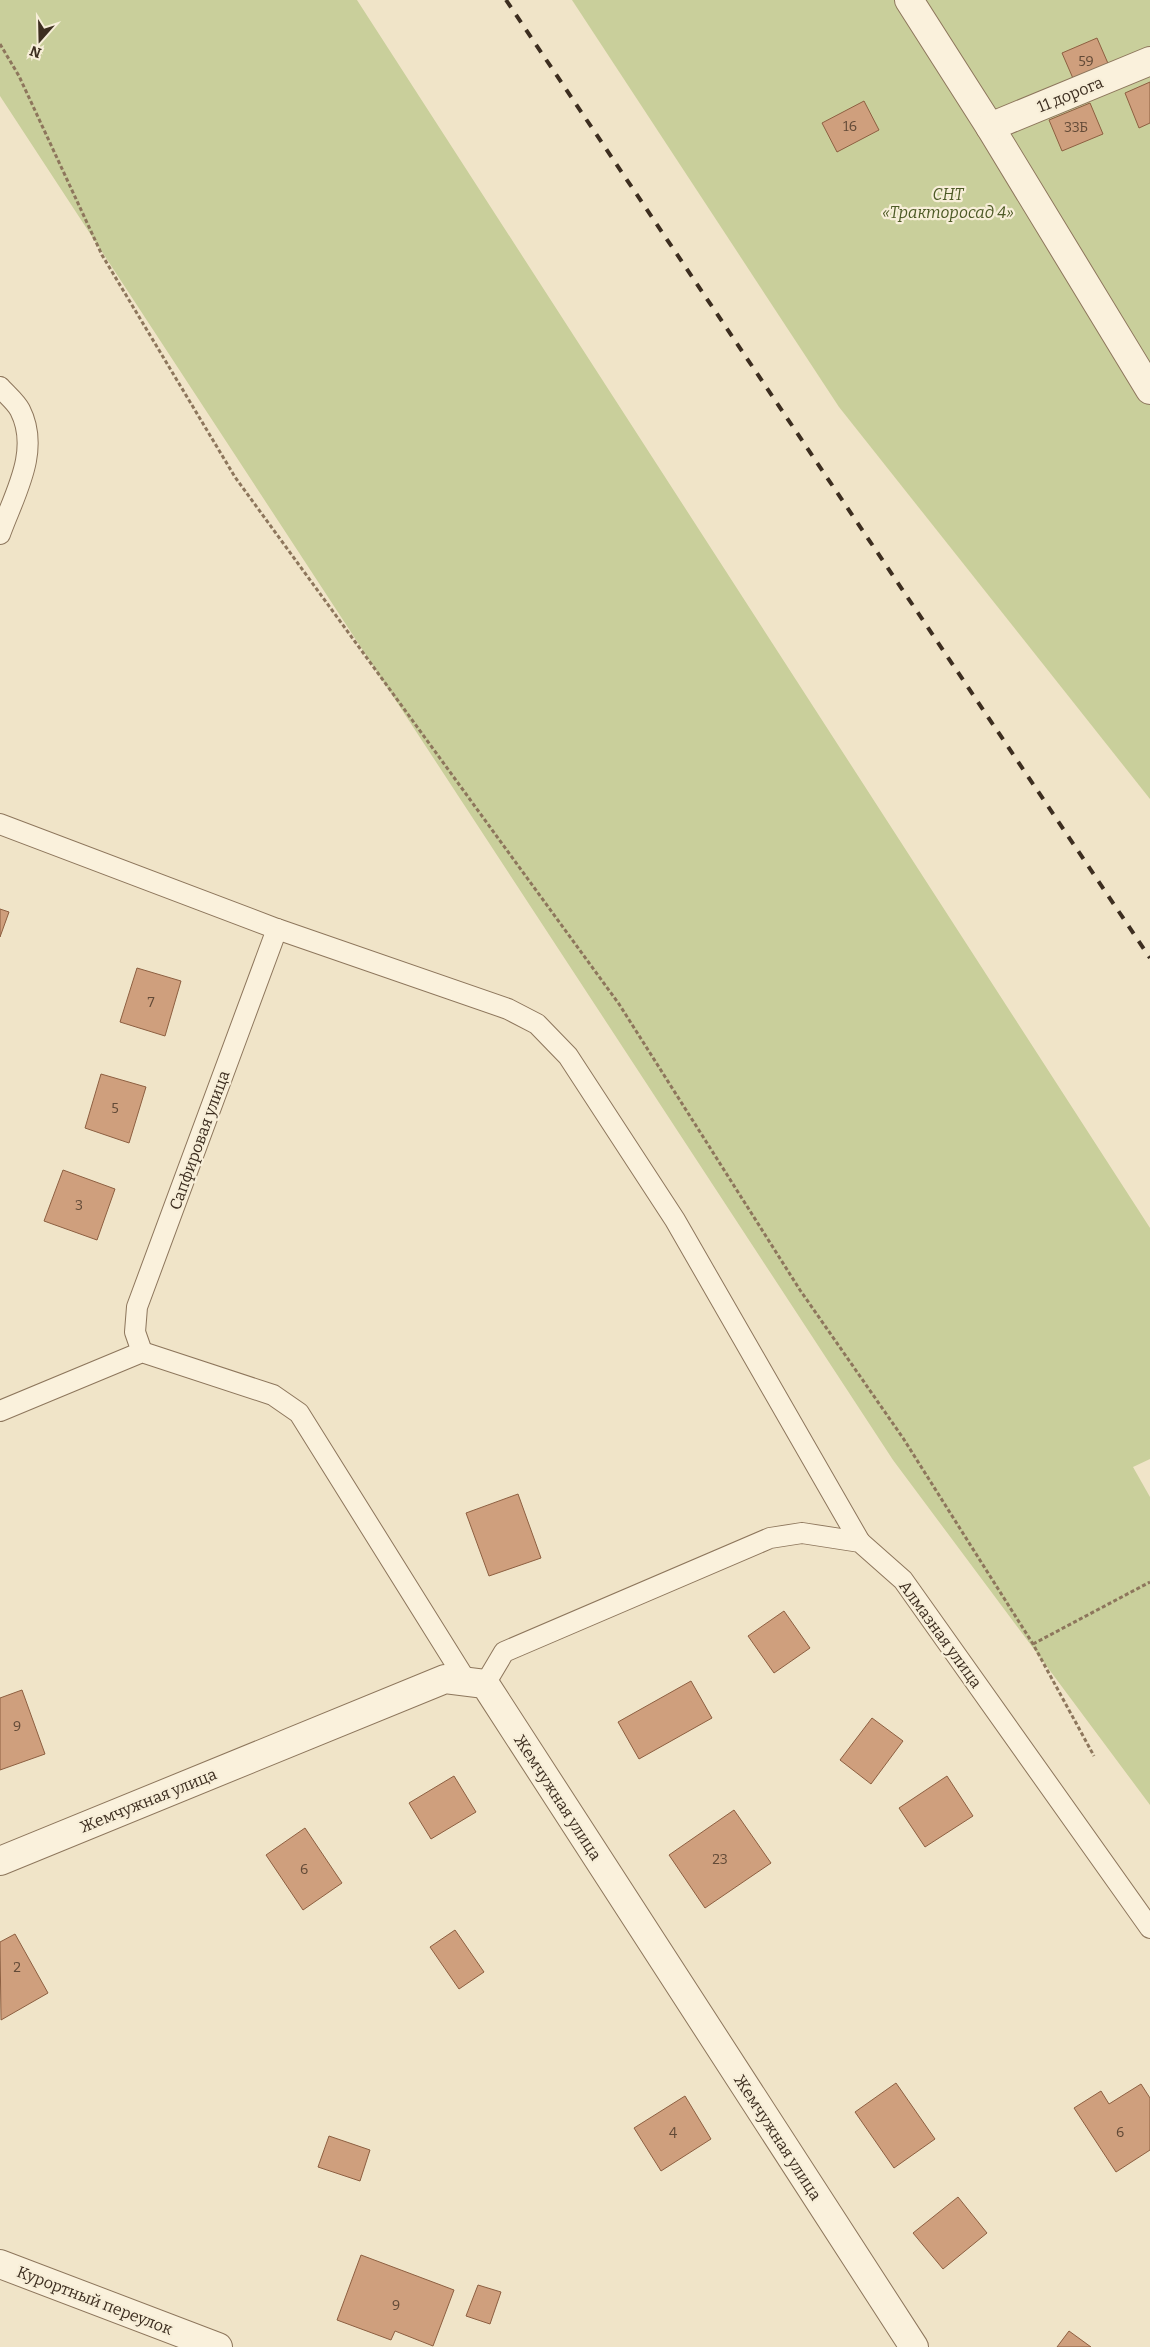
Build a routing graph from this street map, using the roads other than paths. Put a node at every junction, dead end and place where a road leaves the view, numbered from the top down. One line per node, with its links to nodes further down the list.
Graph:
1 (909, 0): 3 (street)
2 (1150, 61): 3 (street, 11 дорога)
3 (990, 126): 4 (street)
4 (1148, 383)
5 (0, 387): 6 (lane)
6 (0, 534)
7 (0, 824): 8 (lane)
8 (278, 929): 9 (lane, Сапфировая улица); 11 (lane)
9 (142, 1352): 10 (lane); 12 (lane)
10 (0, 1411)
11 (860, 1542): 12 (lane); 14 (lane, Алмазная улица)
12 (476, 1683): 13 (street, Жемчужная улица); 18 (street, Жемчужная улица)
13 (0, 1861)
14 (1150, 1928)
15 (0, 2264): 16 (street, Курортный переулок)
16 (162, 2337): 17 (street, Курортный переулок)
17 (218, 2347)
18 (914, 2347)

